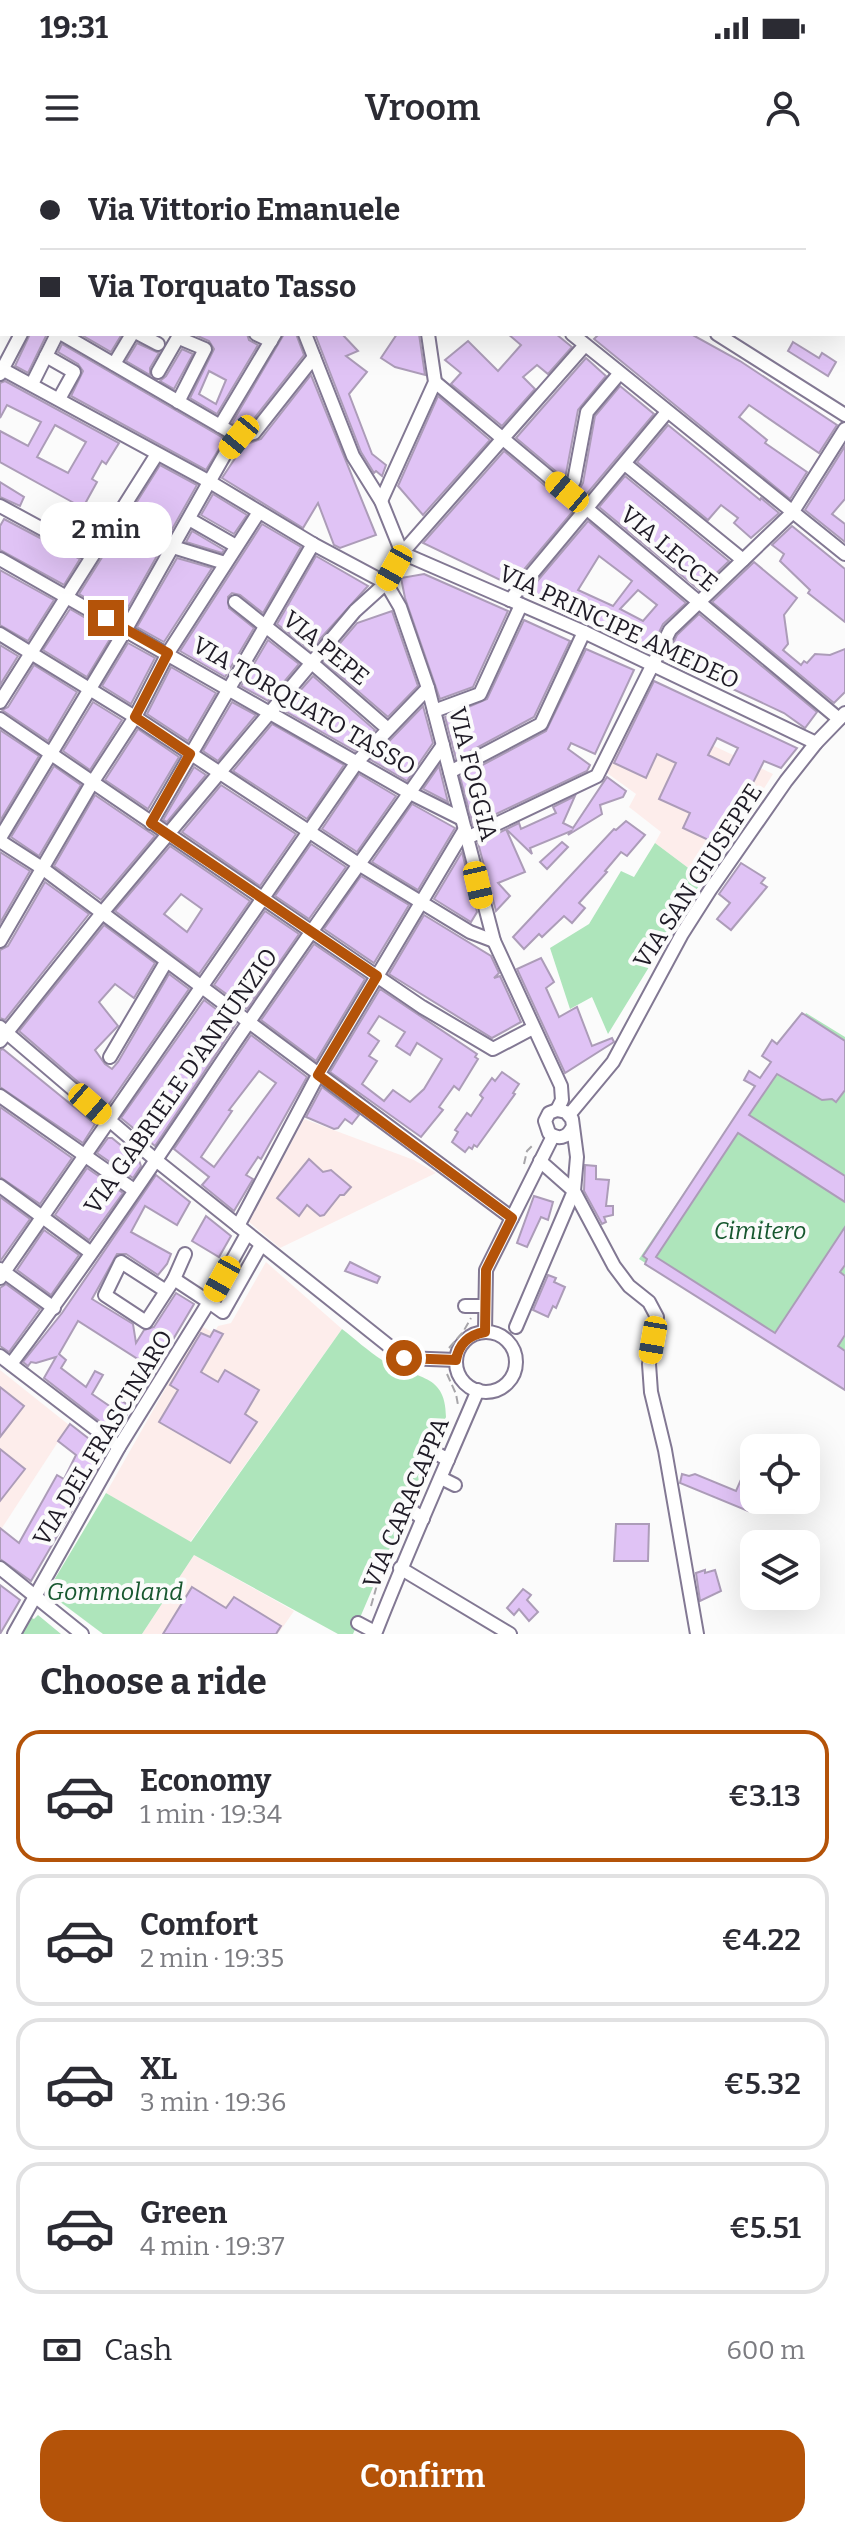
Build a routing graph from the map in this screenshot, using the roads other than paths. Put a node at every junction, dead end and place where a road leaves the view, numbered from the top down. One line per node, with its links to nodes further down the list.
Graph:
1 (20, 336): 17 (street)
2 (59, 336): 14 (street)
3 (64, 336): 16 (street)
4 (131, 336): 16 (street)
5 (143, 336): 12 (street)
6 (180, 336): 18 (street); 23 (street)
7 (306, 336): 15 (street)
8 (428, 336): 20 (street)
9 (574, 336): 13 (street)
10 (720, 336): 25 (street)
11 (273, 338): 26 (street)
12 (158, 344)
13 (585, 345): 19 (street); 29 (street)
14 (46, 356): 21 (street); 22 (street)
15 (314, 357): 28 (street); 34 (street)
16 (114, 364): 23 (street)
17 (1, 372): 21 (street)
18 (158, 372)
19 (619, 374): 24 (street); 33 (street)
20 (435, 382): 29 (street, VIA LECCE); 34 (street)
21 (32, 384): 22 (street)
22 (59, 399): 30 (street)
23 (178, 402): 26 (street)
24 (667, 412): 31 (street); 38 (street)
25 (845, 415)
26 (220, 426): 28 (street)
27 (845, 429): 38 (street)
28 (239, 437): 32 (street)
29 (503, 438): 33 (street, VIA LECCE); 43 (street)
30 (157, 454): 32 (street); 45 (street)
31 (625, 464): 36 (street); 47 (street)
32 (210, 482): 37 (street); 39 (street)
33 (567, 492): 36 (street, VIA LECCE)
34 (381, 501): 43 (street)
35 (0, 506): 45 (street)
36 (587, 509): 51 (street, VIA LECCE); 53 (street)
37 (259, 512): 40 (street); 41 (street)
38 (792, 513): 44 (street); 47 (street)
39 (189, 519): 41 (street); 42 (street)
40 (313, 544): 49 (street); 54 (street)
41 (236, 546): 48 (street)
42 (173, 547): 48 (street); 55 (street)
43 (402, 553): 49 (street); 53 (street, VIA PRINCIPE AMEDEO)
44 (845, 554)
45 (92, 556): 50 (street)
46 (0, 559): 50 (street, VIA TORQUATO TASSO)
47 (743, 560): 51 (street)
48 (225, 563): 58 (street)
49 (386, 583): 60 (street); 63 (street, VIA FOGGIA)
50 (66, 596): 55 (street, VIA TORQUATO TASSO); 59 (street)
51 (699, 601): 61 (street); 68 (street, VIA LECCE)
52 (235, 602): 54 (street, VIA PEPE)
53 (516, 602): 56 (street, VIA PRINCIPE AMEDEO); 66 (street)
54 (264, 626): 60 (street, VIA PEPE); 64 (street)
55 (126, 629): 58 (street, VIA TORQUATO TASSO); 62 (street)
56 (584, 632): 61 (street, VIA PRINCIPE AMEDEO); 77 (street)
57 (0, 634): 59 (street)
58 (168, 653): 64 (street, VIA TORQUATO TASSO); 69 (street)
59 (31, 654): 62 (street); 65 (street)
60 (313, 664): 67 (street); 71 (street, VIA PEPE)
61 (653, 665): 72 (street, VIA PRINCIPE AMEDEO); 82 (street)
62 (90, 688): 69 (street); 74 (street)
63 (428, 688): 66 (street, VIA FOGGIA); 71 (street)
64 (230, 689): 67 (street, VIA TORQUATO TASSO); 75 (street)
65 (0, 702)
66 (434, 711): 73 (street, VIA FOGGIA)
67 (269, 713): 76 (street, VIA TORQUATO TASSO); 78 (street)
68 (842, 716): 72 (street, VIA SAN GIUSEPPE)
69 (135, 717): 75 (street); 79 (street)
70 (0, 719): 74 (street)
71 (388, 729): 76 (street)
72 (816, 743): 103 (street, VIA SAN GIUSEPPE)
73 (443, 745): 77 (street, VIA FOGGIA); 80 (street, VIA GABRIELE D'ANNUNZIO)
74 (51, 753): 79 (street); 85 (street)
75 (190, 754): 78 (street); 81 (street)
76 (357, 762): 80 (street, VIA TORQUATO TASSO); 83 (street)
77 (450, 772): 82 (street, VIA FOGGIA)
78 (221, 774): 83 (street); 84 (street)
79 (92, 783): 81 (street); 87 (street)
80 (410, 793): 82 (street, VIA TORQUATO TASSO); 86 (street, VIA GABRIELE D'ANNUNZIO)
81 (151, 823): 84 (street)
82 (465, 829): 89 (street, VIA DEL FRASCINARO); 93 (street, VIA FOGGIA)
83 (309, 831): 86 (street); 88 (street)
84 (170, 836): 88 (street); 90 (street)
85 (0, 840): 87 (street)
86 (360, 865): 89 (street); 91 (street, VIA GABRIELE D'ANNUNZIO)
87 (42, 868): 90 (street); 92 (street)
88 (263, 898): 91 (street); 96 (street)
89 (421, 903): 93 (street); 95 (street, VIA DEL FRASCINARO)
90 (102, 913): 94 (street); 99 (street)
91 (312, 932): 95 (street); 97 (street, VIA GABRIELE D'ANNUNZIO)
92 (0, 941)
93 (494, 941): 98 (street, VIA FOGGIA)
94 (166, 962): 96 (street); 100 (street)
95 (377, 976): 98 (street); 101 (street, VIA DEL FRASCINARO)
96 (199, 986): 97 (street); 104 (street)
97 (249, 1024): 101 (street); 107 (street, VIA GABRIELE D'ANNUNZIO)
98 (533, 1028): 103 (street, VIA FOGGIA)
99 (3, 1034): 104 (street)
100 (110, 1057)
101 (318, 1075): 113 (street); 114 (street, VIA DEL FRASCINARO)
102 (0, 1096): 106 (street)
103 (566, 1118): 105 (street, VIA SAN GIUSEPPE); 105 (street); 111 (street)
104 (110, 1122): 106 (street); 107 (street)
105 (553, 1136): 108 (street)
106 (86, 1155): 110 (street); 112 (street)
107 (157, 1161): 110 (street, VIA GABRIELE D'ANNUNZIO); 114 (street)
108 (540, 1161): 111 (street); 113 (street)
109 (0, 1186): 112 (street)
110 (134, 1190): 116 (street, VIA GABRIELE D'ANNUNZIO)
111 (574, 1191): 123 (street); 143 (street)
112 (42, 1217): 116 (street); 118 (street)
113 (512, 1218): 124 (street)
114 (243, 1230): 115 (street); 121 (street, VIA DEL FRASCINARO)
115 (261, 1245): 121 (street); 125 (street)
116 (90, 1252): 122 (street, VIA GABRIELE D'ANNUNZIO)
117 (185, 1254): 119 (street, VIA DEL FRASCINARO)
118 (1, 1273): 122 (street)
119 (174, 1279): 120 (street, VIA DEL FRASCINARO); 121 (street)
120 (166, 1291): 120 (street, VIA DEL FRASCINARO)
121 (209, 1302): 128 (street, VIA DEL FRASCINARO)
122 (54, 1308): 126 (street, VIA GABRIELE D'ANNUNZIO)
123 (516, 1327)
124 (485, 1332): 125 (street); 127 (street)
125 (452, 1357): 127 (street)
126 (5, 1360): 128 (street)
127 (478, 1390): 130 (street, VIA CARACAPPA)
128 (119, 1447): 137 (street, VIA DEL FRASCINARO)
129 (431, 1450): 130 (street)
130 (448, 1460): 131 (street, VIA CARACAPPA)
131 (441, 1478): 132 (street); 134 (street, VIA CARACAPPA)
132 (455, 1485)
133 (408, 1511): 134 (street)
134 (423, 1519): 136 (street, VIA CARACAPPA)
135 (0, 1568): 137 (street)
136 (400, 1568): 139 (street, VIA CARACAPPA); 142 (street)
137 (35, 1597): 140 (street, VIA DEL FRASCINARO); 141 (street)
138 (358, 1623): 139 (street)
139 (375, 1633)
140 (14, 1634)
141 (82, 1634)
142 (510, 1634)
143 (697, 1634)

